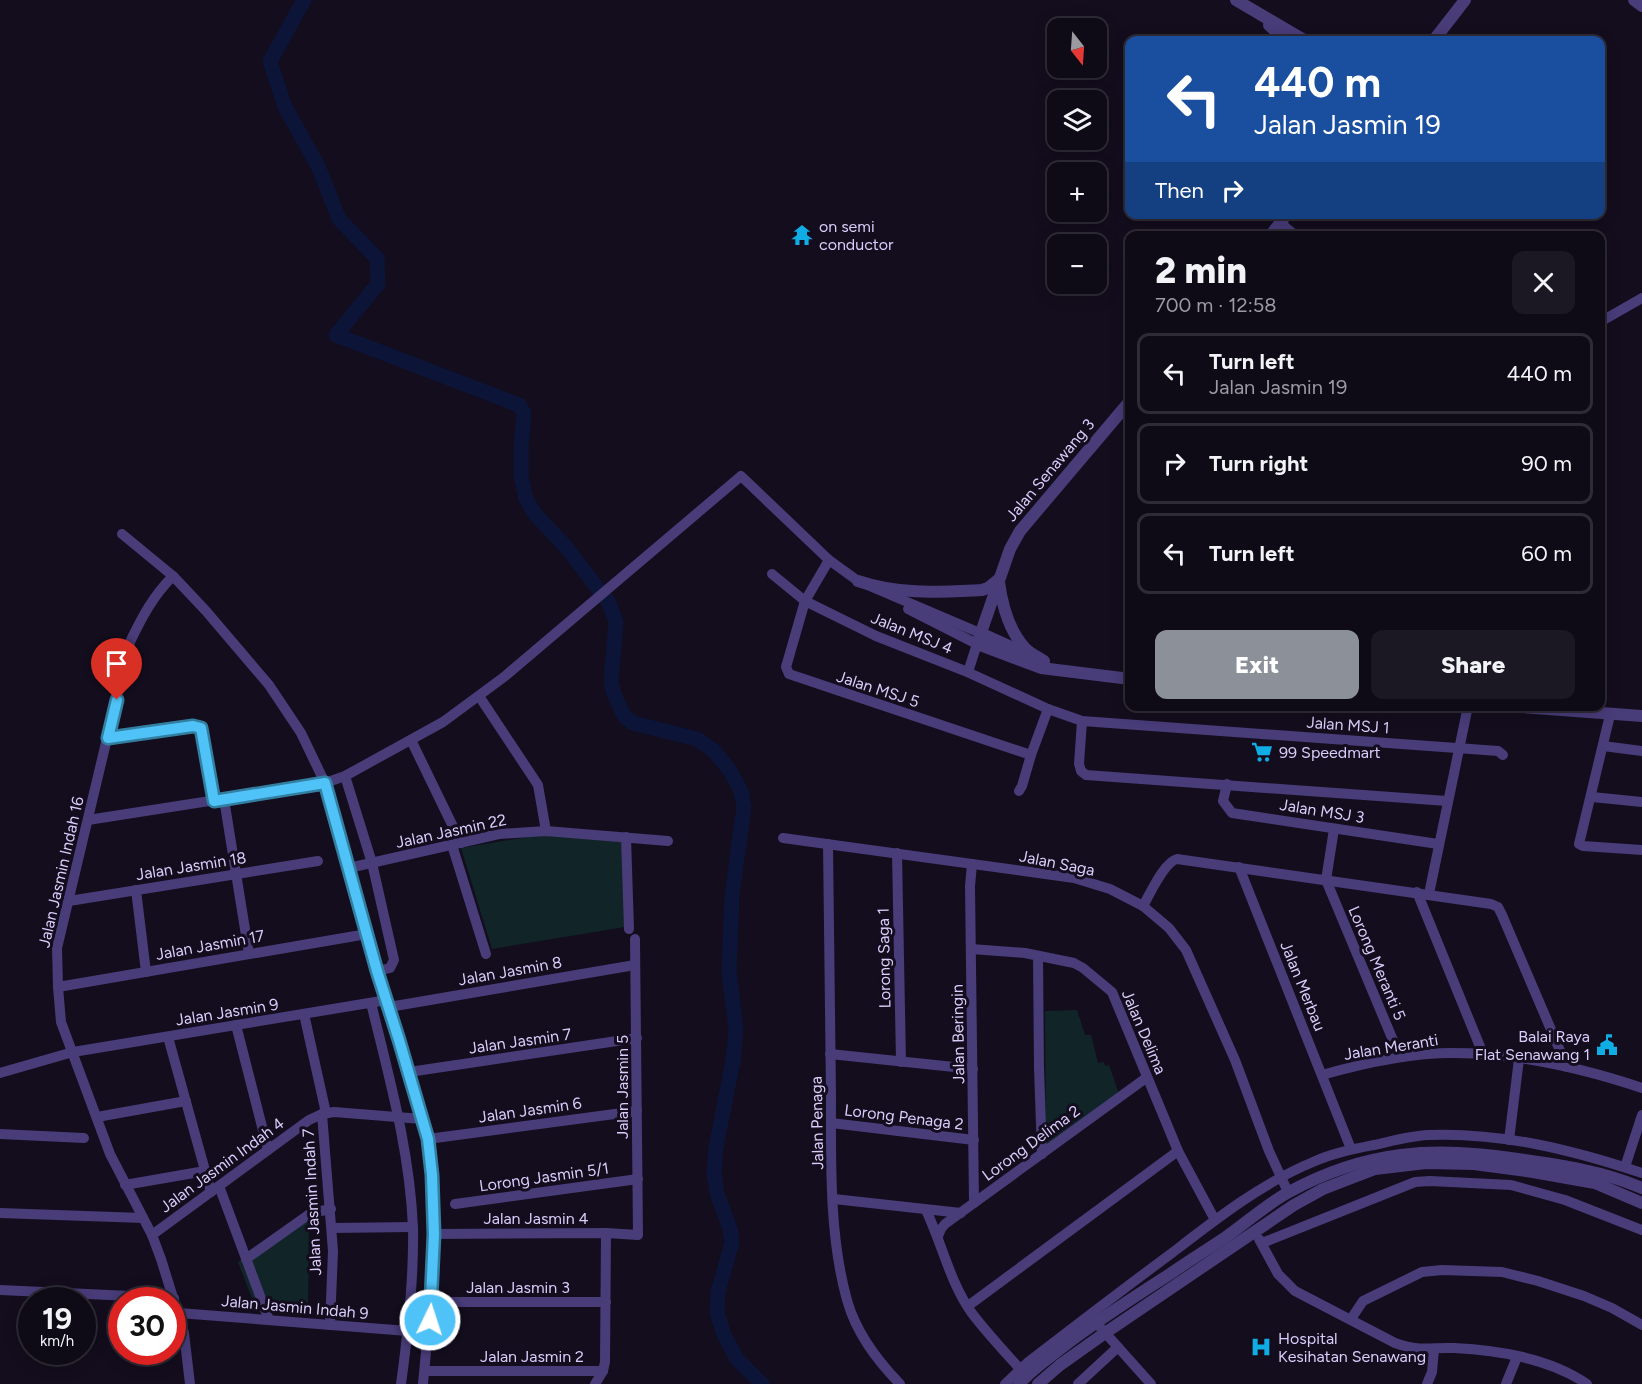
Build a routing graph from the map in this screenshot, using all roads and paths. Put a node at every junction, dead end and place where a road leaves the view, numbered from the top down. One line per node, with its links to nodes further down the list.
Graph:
1 (1236, 0): 5 (street)
2 (1465, 0): 8 (street)
3 (1634, 0): 4 (street)
4 (1642, 6)
5 (1253, 10): 6 (street); 7 (street)
6 (1281, 36)
7 (1297, 36)
8 (1437, 36)
9 (1284, 219): 10 (street)
10 (1274, 231)
11 (1642, 298): 12 (street)
12 (1605, 319)
13 (1125, 407): 18 (street, Jalan Senawang 3)
14 (122, 534): 17 (street)
15 (829, 561): 19 (street); 20 (street); 26 (street)
16 (772, 574): 20 (street, Jalan MSJ 4)
17 (173, 576): 33 (street, Jalan Jasmin Indah 16); 41 (street)
18 (998, 579): 19 (street); 21 (street, Jalan Senawang 3); 22 (street)
19 (858, 581): 21 (street)
20 (805, 601): 23 (street, Jalan MSJ 4); 39 (street, Jalan MSJ 5)
21 (979, 639): 22 (street); 23 (street); 24 (street)
22 (1044, 661): 24 (street)
23 (968, 672): 27 (street, Jalan MSJ 4)
24 (1066, 672): 25 (street)
25 (1125, 678)
26 (479, 696): 34 (street); 50 (street)
27 (1048, 709): 32 (street, Jalan MSJ 4); 39 (street)
28 (1467, 711): 36 (street)
29 (1565, 711): 30 (street)
30 (1610, 715): 31 (street); 35 (street)
31 (1642, 716)
32 (1082, 721): 36 (street, Jalan MSJ 1); 42 (street)
33 (108, 738): 45 (street); 48 (street, Jalan Jasmin Indah 16)
34 (411, 740): 40 (street); 54 (street)
35 (1603, 747): 37 (street); 44 (street)
36 (1460, 748): 38 (street, Jalan MSJ 1); 46 (street)
37 (1642, 751)
38 (1503, 754)
39 (1031, 755): 43 (street)
40 (345, 776): 41 (street); 60 (street)
41 (325, 783): 45 (street); 63 (street)
42 (1227, 784): 46 (street); 49 (street, Jalan MSJ 3)
43 (1019, 791)
44 (1592, 797): 47 (street); 57 (street)
45 (219, 800): 48 (street); 64 (street)
46 (1447, 801): 56 (street)
47 (1642, 802)
48 (88, 820): 69 (street, Jalan Jasmin Indah 16)
49 (1334, 829): 56 (street, Jalan MSJ 3); 65 (street)
50 (546, 831): 51 (street, Jalan Jasmin 22); 54 (street, Jalan Jasmin 22)
51 (626, 837): 53 (street, Jalan Jasmin 22); 71 (street)
52 (783, 838): 55 (street, Jalan Saga)
53 (668, 841)
54 (457, 844): 60 (street, Jalan Jasmin 22); 76 (street)
55 (828, 844): 58 (street, Jalan Saga); 89 (street, Jalan Penaga)
56 (1438, 844): 66 (street)
57 (1642, 850)
58 (897, 854): 61 (street, Jalan Saga); 93 (street, Lorong Saga 1)
59 (318, 861): 64 (street, Jalan Jasmin 18)
60 (372, 863): 63 (street, Jalan Jasmin 22); 79 (street)
61 (972, 864): 70 (street, Jalan Saga); 74 (street, Jalan Beringin)
62 (1239, 867): 65 (street); 70 (street); 98 (street, Jalan Merbau)
63 (349, 868): 72 (street)
64 (236, 874): 67 (street, Jalan Jasmin 18); 75 (street)
65 (1326, 880): 68 (street); 91 (street, Lorong Meranti 5)
66 (1430, 889)
67 (136, 890): 69 (street, Jalan Jasmin 18); 80 (street)
68 (1417, 892): 90 (street); 94 (street)
69 (69, 901): 81 (street, Jalan Jasmin Indah 16)
70 (1143, 906): 121 (street, Jalan Saga)
71 (629, 929)
72 (367, 934): 75 (street, Jalan Jasmin 17); 79 (street)
73 (635, 939): 78 (street, Jalan Jasmin 5)
74 (971, 949): 77 (street, Jalan Delima); 95 (street, Jalan Beringin)
75 (249, 954): 80 (street, Jalan Jasmin 17)
76 (486, 954)
77 (1038, 956): 99 (street, Jalan Delima); 117 (street)
78 (635, 965): 83 (street, Jalan Jasmin 8); 87 (street, Jalan Jasmin 5)
79 (377, 971): 83 (street)
80 (146, 972): 81 (street, Jalan Jasmin 17)
81 (58, 987): 88 (street, Jalan Jasmin Indah 16)
82 (371, 1003): 83 (street, Jalan Jasmin 9); 84 (street, Jalan Jasmin 9); 106 (street)
83 (388, 1004): 96 (street)
84 (304, 1014): 85 (street, Jalan Jasmin 9); 103 (street, Jalan Jasmin Indah 7)
85 (237, 1025): 86 (street, Jalan Jasmin 9); 115 (street)
86 (168, 1037): 88 (street, Jalan Jasmin 9); 101 (street)
87 (637, 1038): 96 (street, Jalan Jasmin 7); 102 (street, Jalan Jasmin 5)
88 (72, 1052): 97 (street, Jalan Jasmin 9); 105 (street, Jalan Jasmin Indah 16)
89 (830, 1054): 93 (street); 108 (street, Jalan Penaga)
90 (1481, 1054): 91 (street, Jalan Meranti); 92 (street, Jalan Meranti)
91 (1400, 1057): 98 (street, Jalan Meranti)
92 (1519, 1059): 94 (street, Jalan Meranti); 113 (street)
93 (901, 1062): 95 (street)
94 (1567, 1067): 100 (street, Jalan Meranti)
95 (974, 1069): 112 (street, Jalan Beringin)
96 (409, 1072): 107 (street)
97 (0, 1073)
98 (1322, 1075): 114 (street, Jalan Merbau)
99 (1146, 1078): 116 (street, Jalan Delima); 117 (street, Lorong Delima 2)
100 (1642, 1088)
101 (186, 1101): 105 (street); 119 (street)
102 (637, 1111): 111 (street, Jalan Jasmin 6); 122 (street, Jalan Jasmin 5)
103 (324, 1113): 106 (street); 115 (street, Jalan Jasmin Indah 4); 131 (street, Jalan Jasmin Indah 7)
104 (1642, 1115): 118 (street)
105 (96, 1117): 123 (street, Jalan Jasmin Indah 16)
106 (399, 1117): 107 (street); 137 (street)
107 (422, 1119): 111 (street)
108 (831, 1123): 112 (street, Lorong Penaga 2); 127 (street, Jalan Penaga)
109 (0, 1134): 110 (street)
110 (84, 1137)
111 (428, 1139): 141 (street)
112 (974, 1140): 128 (street, Jalan Beringin)
113 (1509, 1140): 114 (street); 118 (street)
114 (1351, 1149): 121 (street)
115 (268, 1150): 125 (street, Jalan Jasmin Indah 4)
116 (1178, 1151): 136 (street, Jalan Delima); 152 (street)
117 (1042, 1154): 128 (street, Lorong Delima 2)
118 (1625, 1167): 120 (street)
119 (205, 1171): 123 (street); 125 (street)
120 (1642, 1173)
121 (1280, 1178): 126 (street, Jalan Saga); 136 (street)
122 (638, 1179): 130 (street, Lorong Jasmin 5/1); 143 (street, Jalan Jasmin 5)
123 (125, 1185): 135 (street, Jalan Jasmin Indah 16)
124 (1642, 1188): 126 (street)
125 (215, 1189): 142 (street, Jalan Jasmin Indah 4); 146 (street)
126 (1288, 1192): 156 (street)
127 (834, 1199): 132 (street); 172 (street, Jalan Penaga)
128 (974, 1203): 134 (street, Lorong Delima 2)
129 (1642, 1203): 145 (street)
130 (455, 1204)
131 (331, 1209): 138 (street, Jalan Jasmin Indah 7); 146 (street)
132 (926, 1210): 134 (street); 144 (street)
133 (0, 1213): 135 (street)
134 (961, 1213): 144 (street, Lorong Delima 2)
135 (143, 1218): 142 (street, Jalan Jasmin Indah 16)
136 (1215, 1220): 165 (street)
137 (413, 1227): 138 (street); 159 (street)
138 (332, 1228): 157 (street, Jalan Jasmin Indah 7)
139 (1642, 1230): 145 (street)
140 (606, 1233): 141 (street, Jalan Jasmin 4); 143 (street, Jalan Jasmin 4); 151 (street)
141 (434, 1234): 150 (street)
142 (152, 1235): 147 (street, Jalan Jasmin Indah 16)
143 (638, 1235)
144 (938, 1236): 152 (street)
145 (1258, 1237): 154 (street); 160 (street)
146 (246, 1259): 155 (street)
147 (170, 1287)
148 (0, 1290): 149 (street)
149 (108, 1295)
150 (431, 1302): 151 (street, Jalan Jasmin 3); 166 (street)
151 (606, 1302): 167 (street)
152 (968, 1306): 165 (street)
153 (186, 1314): 155 (street, Jalan Jasmin Indah 9)
154 (1351, 1319): 158 (street); 162 (street)
155 (269, 1320): 157 (street, Jalan Jasmin Indah 9)
156 (1095, 1322): 160 (street); 174 (street)
157 (330, 1325): 159 (street, Jalan Jasmin Indah 9)
158 (1642, 1325)
159 (408, 1331): 169 (street)
160 (1105, 1333): 161 (street); 175 (street)
161 (1118, 1347): 176 (street); 177 (street)
162 (1434, 1349): 164 (street); 178 (street)
163 (186, 1350): 168 (street, Jalan Jasmin Indah 16)
164 (1517, 1357): 179 (street); 180 (street)
165 (1020, 1369): 173 (street)
166 (425, 1371): 167 (street, Jalan Jasmin 2); 170 (street)
167 (603, 1371): 171 (street)
168 (190, 1384)
169 (401, 1384)
170 (423, 1384)
171 (595, 1384)
172 (900, 1384)
173 (1005, 1384)
174 (1019, 1384)
175 (1038, 1384)
176 (1078, 1384)
177 (1150, 1384)
178 (1427, 1384)
179 (1506, 1384)
180 (1587, 1384)

